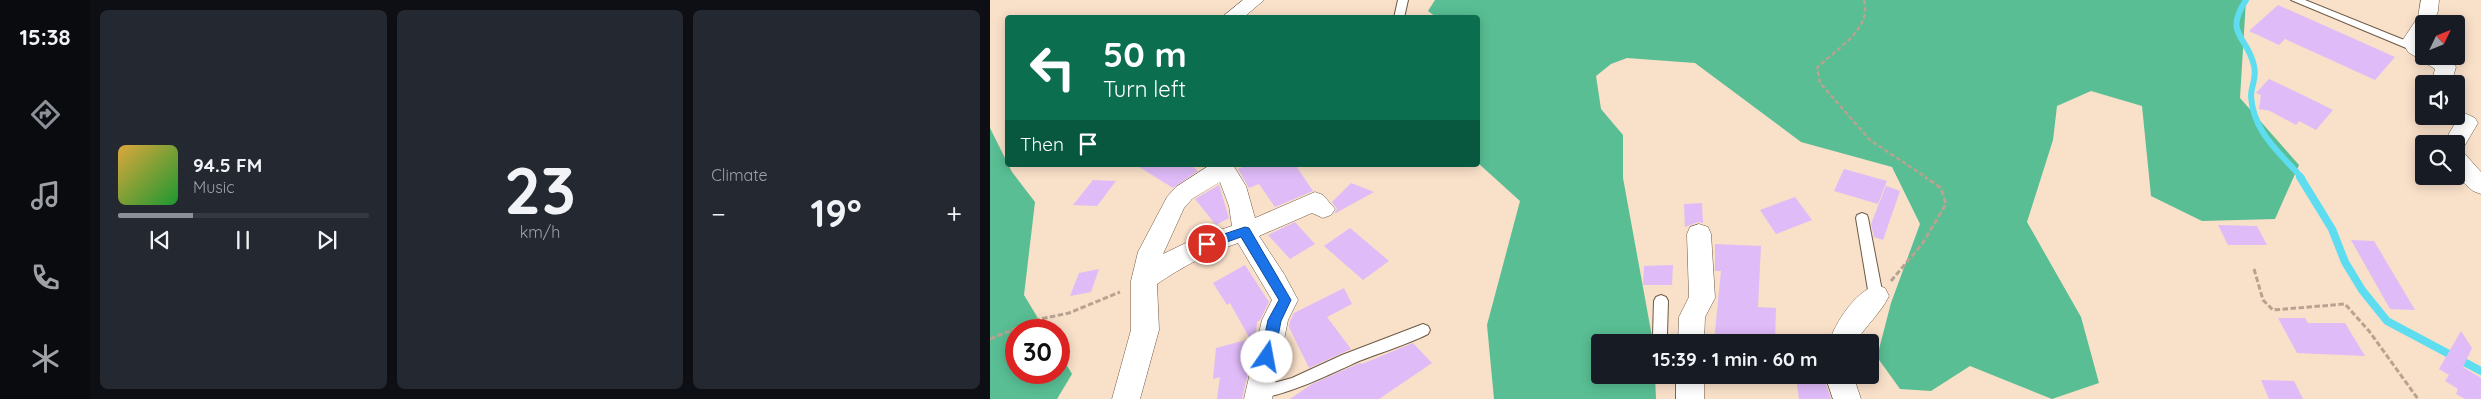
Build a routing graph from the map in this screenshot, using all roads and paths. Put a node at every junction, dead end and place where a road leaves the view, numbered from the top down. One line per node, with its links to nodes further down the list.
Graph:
1 (1255, 0): 6 (street)
2 (1403, 0): 7 (lane)
3 (1864, 0): 21 (path)
4 (2296, 0): 9 (lane)
5 (2430, 0): 8 (street)
6 (1234, 15)
7 (1400, 15)
8 (2428, 15)
9 (2415, 50)
10 (2465, 122): 11 (street)
11 (2460, 135)
12 (1222, 167): 17 (street); 20 (street)
13 (2465, 171): 14 (street)
14 (2481, 184)
15 (1323, 209): 17 (street)
16 (1862, 218): 21 (lane)
17 (1245, 231): 20 (street); 30 (street)
18 (1699, 234): 25 (street)
19 (2254, 270): 34 (path)
20 (1145, 279): 27 (path); 31 (street)
21 (1876, 296): 26 (street)
22 (1660, 301): 24 (lane)
23 (1423, 330): 30 (lane)
24 (1660, 334)
25 (1691, 334)
26 (1847, 334)
27 (990, 340)
28 (1690, 384): 32 (street)
29 (1842, 384): 33 (street)
30 (1259, 396)
31 (1126, 399)
32 (1690, 399)
33 (1847, 399)
34 (2418, 399)

